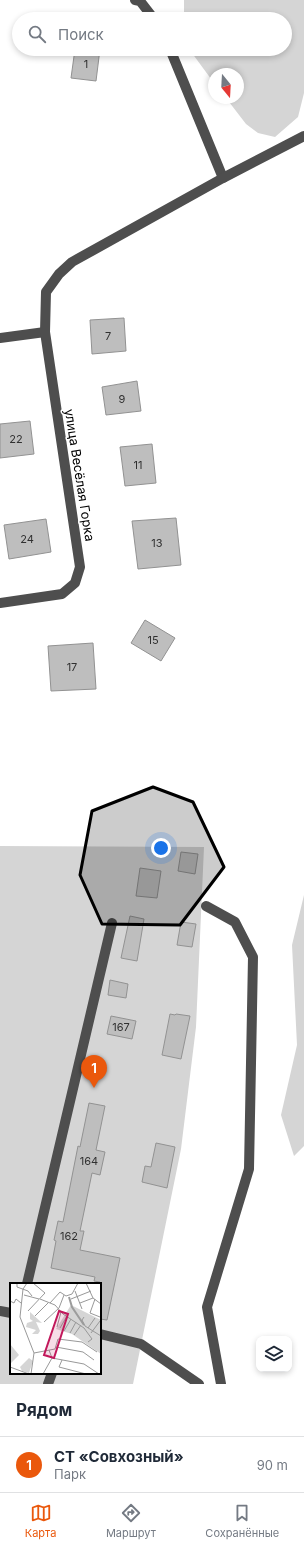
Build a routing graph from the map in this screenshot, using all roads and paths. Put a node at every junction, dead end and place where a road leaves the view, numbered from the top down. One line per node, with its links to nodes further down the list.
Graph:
1 (135, 0): 2 (street)
2 (149, 12)
3 (173, 56): 5 (street)
4 (304, 136): 5 (street)
5 (224, 178): 6 (street, улица Весёлая Горка)
6 (45, 332): 7 (street); 8 (street, улица Весёлая Горка)
7 (0, 338)
8 (0, 603)
9 (206, 906): 18 (street)
10 (112, 923): 11 (street)
11 (27, 1283)
12 (0, 1311): 13 (street)
13 (10, 1313)
14 (101, 1334): 17 (street)
15 (52, 1374): 16 (street)
16 (48, 1384)
17 (199, 1384)
18 (221, 1384)

